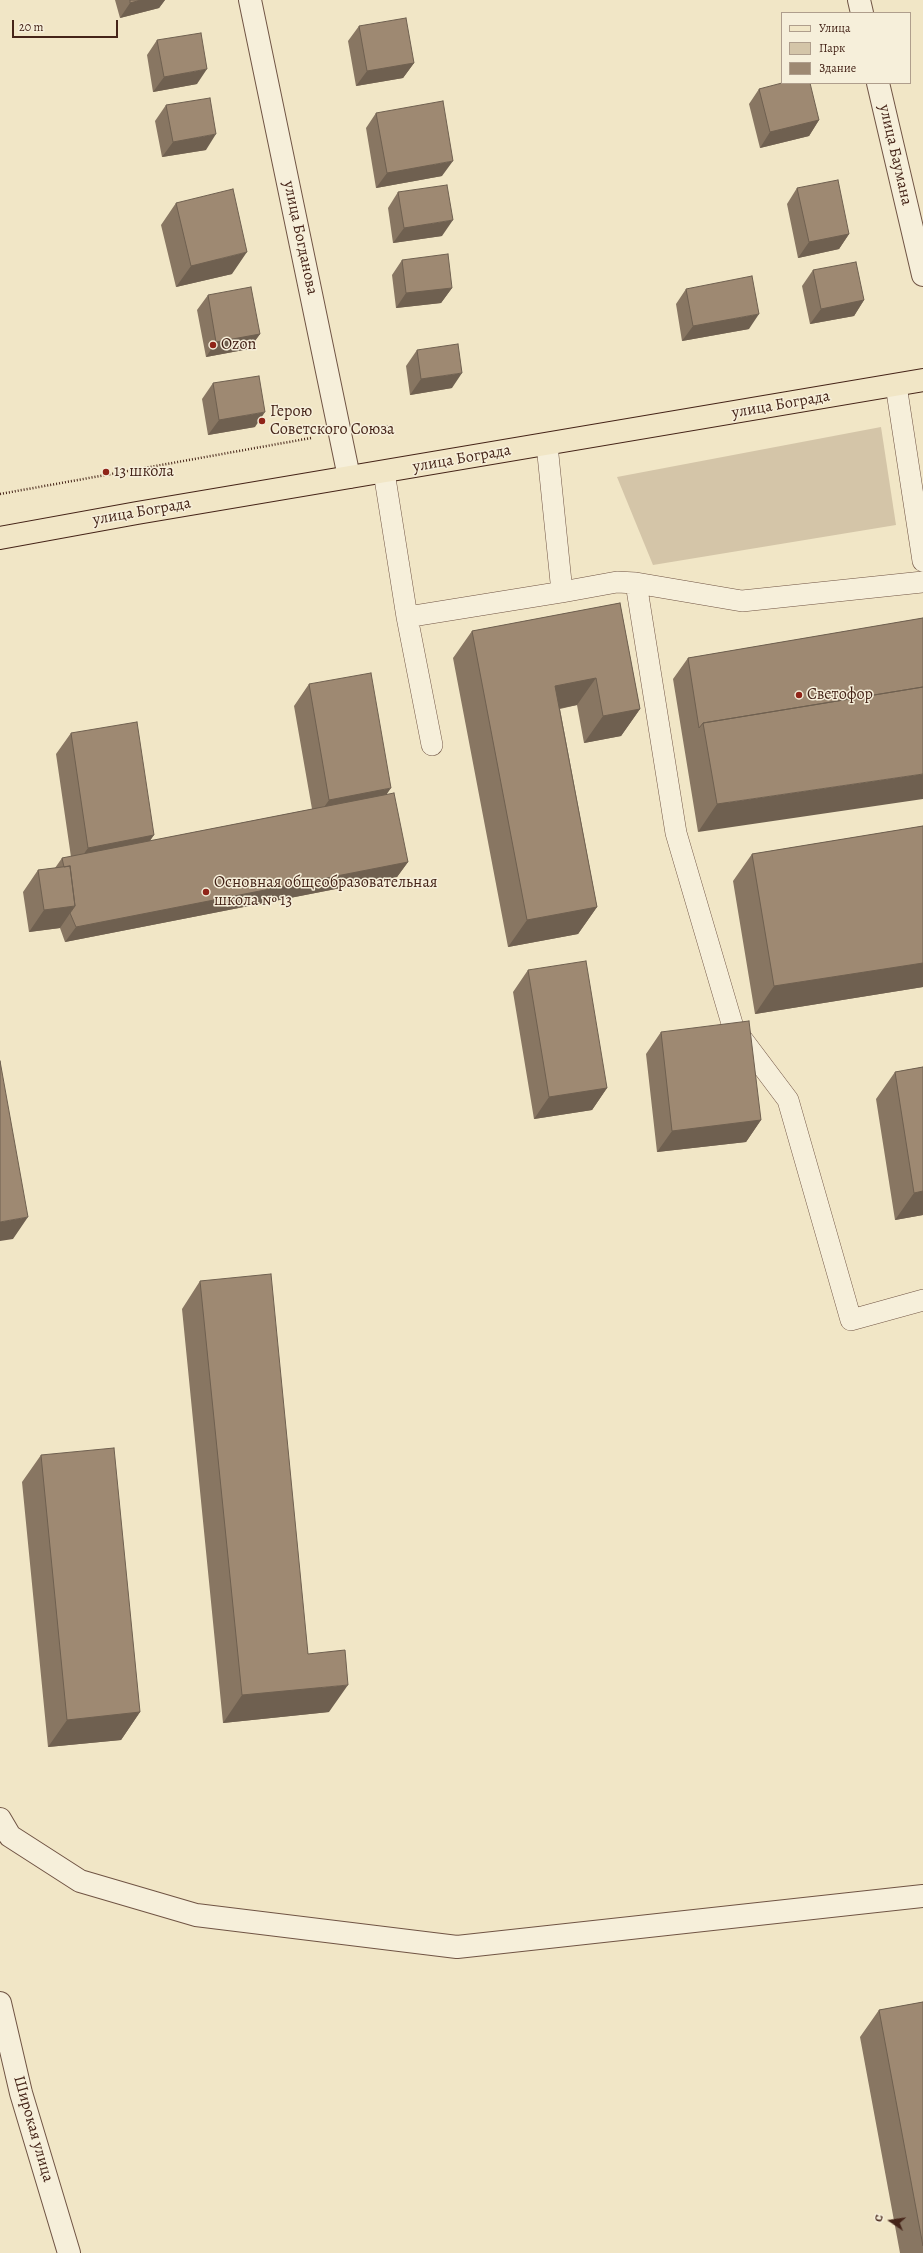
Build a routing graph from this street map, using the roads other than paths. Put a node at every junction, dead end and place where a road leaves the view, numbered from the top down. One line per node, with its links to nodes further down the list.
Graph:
1 (250, 0): 10 (street, улица Богданова)
2 (859, 0): 3 (street)
3 (862, 12)
4 (878, 84): 5 (street, улица Баумана)
5 (923, 274)
6 (923, 380): 7 (main road, улица Бограда)
7 (896, 385): 8 (main road, улица Бограда); 12 (lane)
8 (547, 445): 9 (main road, улица Бограда); 15 (lane)
9 (384, 472): 10 (main road, улица Бограда); 16 (lane)
10 (349, 477): 11 (main road, улица Бограда)
11 (0, 538)
12 (923, 561)
13 (923, 582): 14 (lane)
14 (636, 583): 15 (lane); 18 (lane)
15 (562, 592): 16 (lane)
16 (407, 617): 17 (lane)
17 (432, 745)
18 (923, 1300)
19 (0, 1819): 20 (street)
20 (923, 1896)
21 (0, 2003): 22 (street, Широкая улица)
22 (69, 2253)

